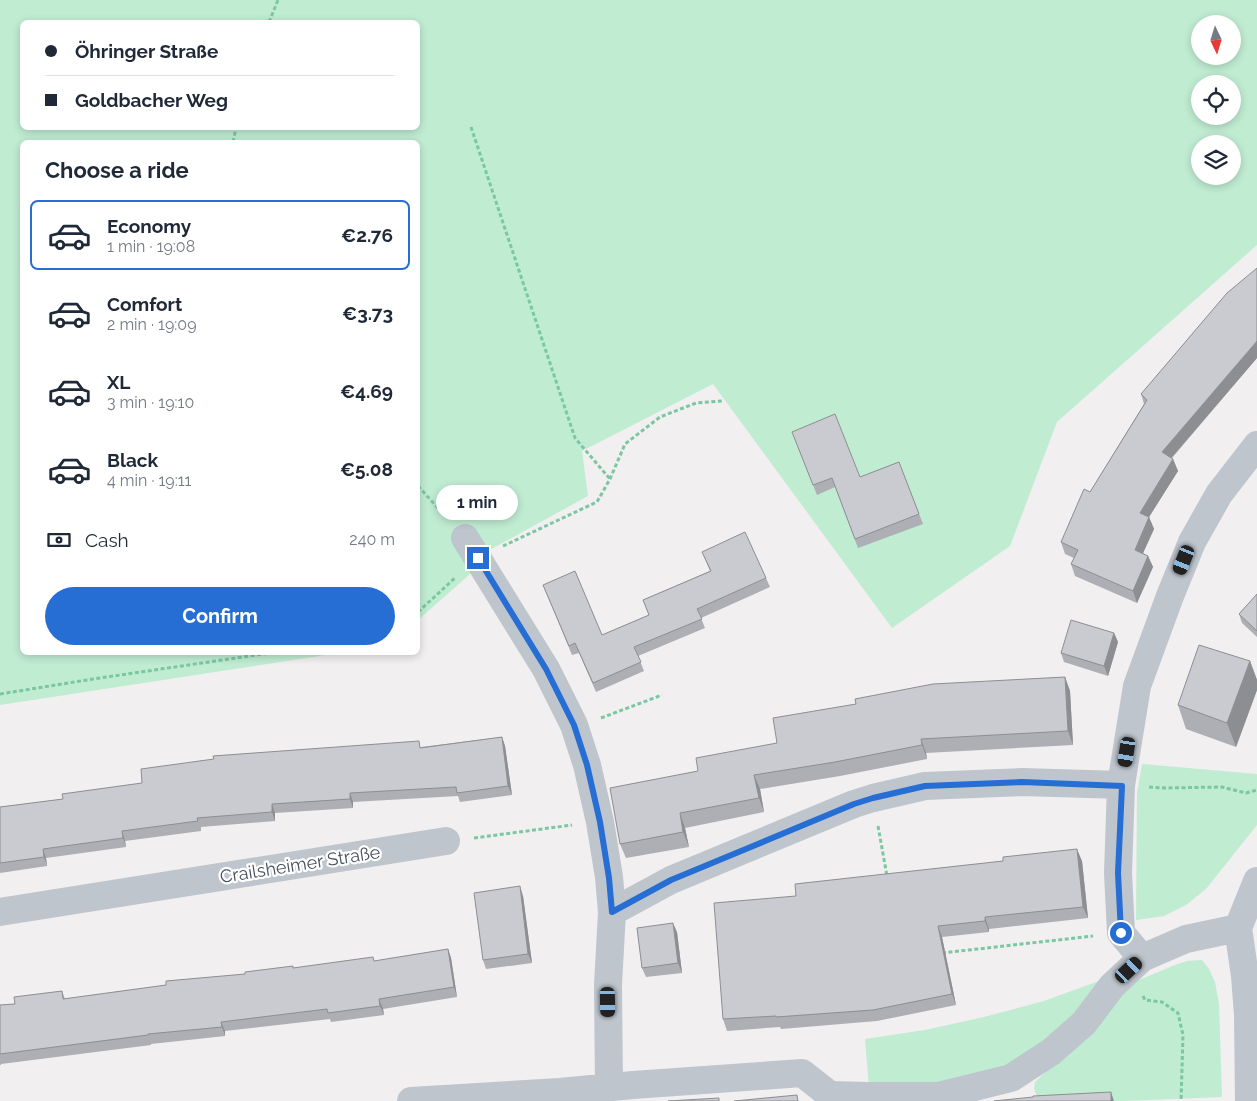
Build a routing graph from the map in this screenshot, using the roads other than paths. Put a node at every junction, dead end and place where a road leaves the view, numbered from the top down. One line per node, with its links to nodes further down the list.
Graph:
1 (1257, 445): 3 (street)
2 (471, 548): 7 (street)
3 (1122, 786): 7 (street); 9 (street)
4 (446, 841): 6 (street, Crailsheimer Straße)
5 (1257, 881): 8 (street)
6 (0, 912)
7 (612, 912): 10 (street)
8 (1238, 928): 9 (street); 13 (street)
9 (1135, 964): 11 (street)
10 (609, 1087): 11 (street); 12 (street)
11 (830, 1098)
12 (411, 1101)
13 (1249, 1101)

